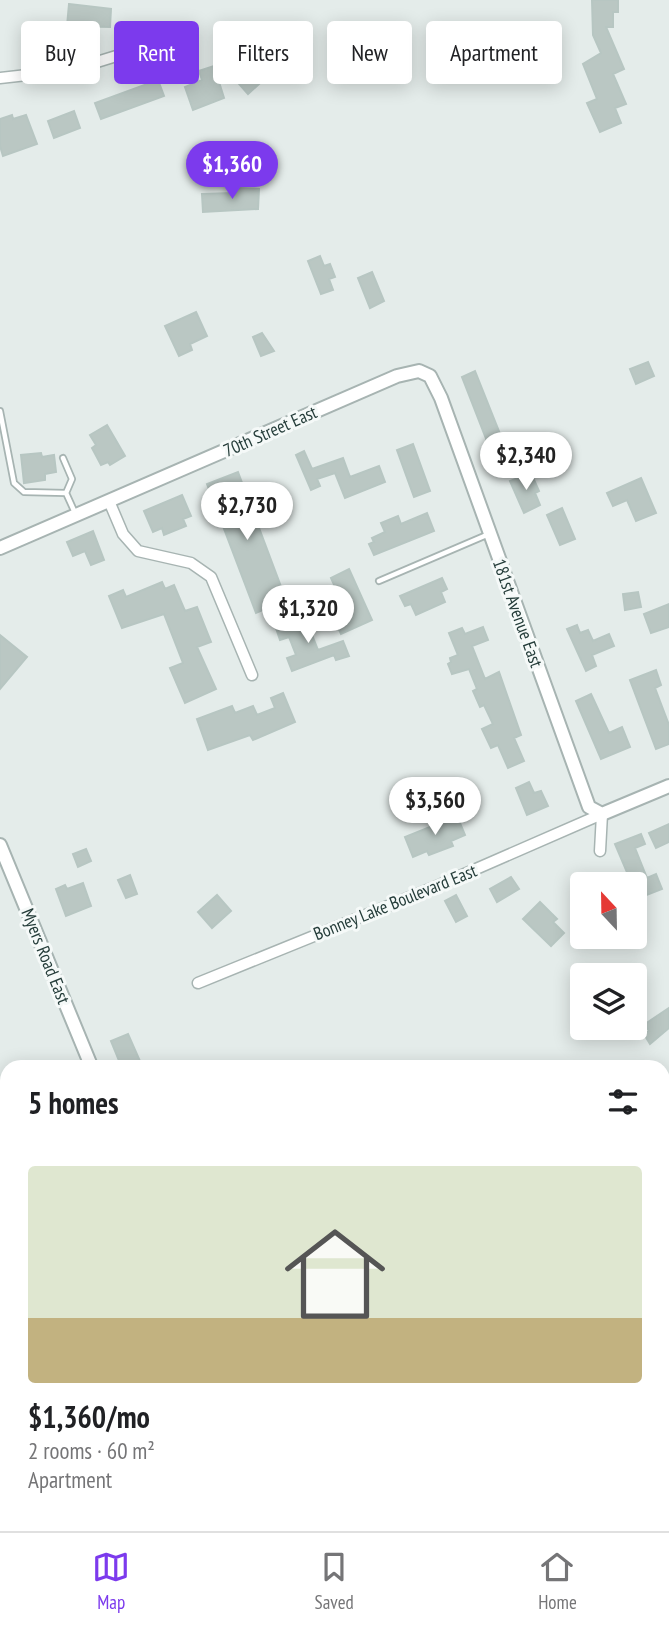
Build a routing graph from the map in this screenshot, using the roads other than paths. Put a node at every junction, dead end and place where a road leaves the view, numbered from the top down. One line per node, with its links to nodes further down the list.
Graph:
1 (114, 57): 2 (street)
2 (0, 78)
3 (425, 373): 7 (street, 70th Street East); 9 (street, 181st Avenue East)
4 (0, 411): 6 (lane)
5 (63, 458): 6 (lane)
6 (66, 493): 8 (lane)
7 (109, 502): 8 (street, 70th Street East); 12 (street)
8 (76, 516): 10 (street, 70th Street East)
9 (490, 534): 11 (lane); 14 (street, 181st Avenue East)
10 (0, 548)
11 (379, 581)
12 (252, 675)
13 (669, 786): 14 (street, Bonney Lake Boulevard East)
14 (602, 814): 16 (street); 17 (street, Bonney Lake Boulevard East)
15 (0, 845): 18 (street, Myers Road East)
16 (600, 851)
17 (198, 983)
18 (89, 1060)

